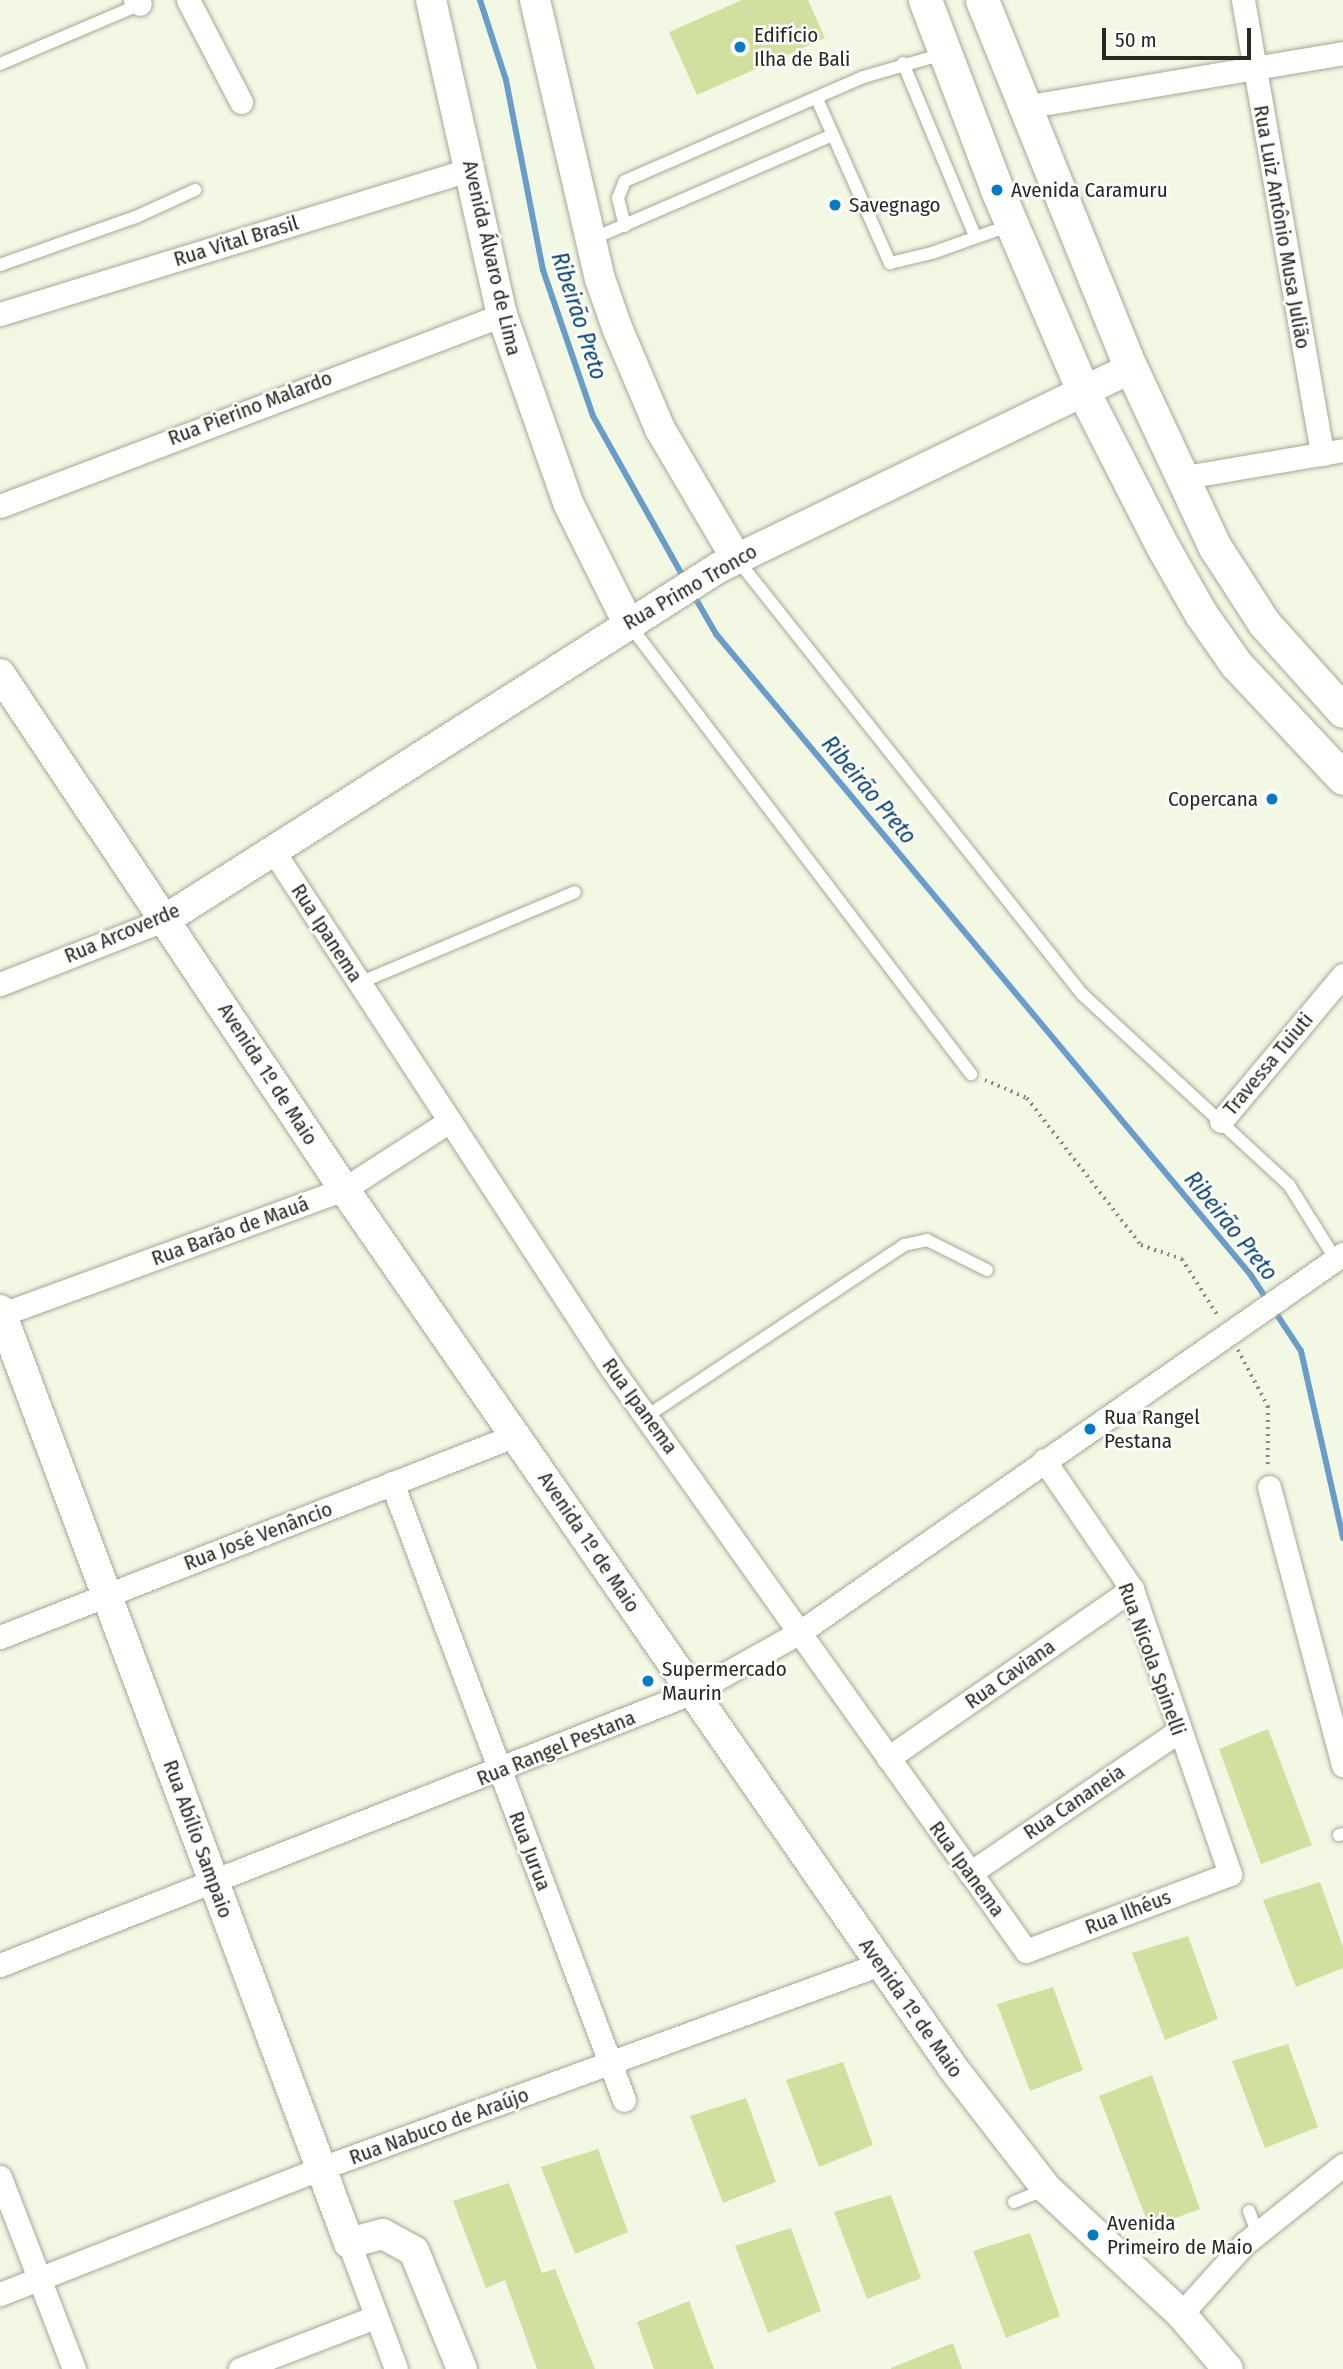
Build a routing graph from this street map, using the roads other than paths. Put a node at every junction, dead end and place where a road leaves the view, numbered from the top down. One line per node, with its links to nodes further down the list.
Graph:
1 (188, 0): 14 (street)
2 (431, 0): 17 (street, Avenida Álvaro de Lima)
3 (535, 0): 22 (street)
4 (925, 0): 8 (main road)
5 (982, 0): 15 (main road)
6 (1243, 0): 12 (street, Rua Luiz Antônio Musa Julião)
7 (142, 1): 11 (lane)
8 (945, 53): 10 (lane); 19 (main road)
9 (1343, 53): 12 (street)
10 (903, 63): 13 (lane); 21 (lane)
11 (0, 64)
12 (1254, 67): 15 (street); 28 (street, Rua Luiz Antônio Musa Julião)
13 (817, 99): 16 (lane); 20 (lane)
14 (241, 102)
15 (1024, 107): 26 (main road)
16 (832, 135): 20 (lane); 21 (lane)
17 (472, 169): 24 (street, Rua Vital Brasil); 25 (street, Avenida Álvaro de Lima)
18 (195, 190): 23 (lane)
19 (1012, 224): 21 (lane); 27 (main road)
20 (625, 226): 22 (lane)
21 (975, 236)
22 (592, 239): 31 (street)
23 (0, 265)
24 (0, 314)
25 (502, 315): 30 (street, Rua Pierino Malardo); 32 (street, Avenida Álvaro de Lima)
26 (1131, 368): 27 (street, Rua Primo Tronco); 29 (main road)
27 (1083, 391): 31 (street, Rua Primo Tronco); 36 (main road)
28 (1332, 452): 29 (street)
29 (1180, 478): 34 (main road)
30 (0, 506)
31 (727, 563): 32 (street, Rua Primo Tronco); 44 (lane)
32 (628, 623): 37 (street, Rua Primo Tronco); 43 (lane)
33 (0, 674): 39 (street, Avenida 1º de Maio)
34 (1331, 685): 35 (main road)
35 (1343, 711)
36 (1343, 778)
37 (272, 849): 39 (street, Rua Arcoverde); 41 (street, Rua Ipanema)
38 (575, 892): 41 (lane)
39 (166, 919): 42 (street, Rua Arcoverde); 46 (street, Avenida 1º de Maio)
40 (1343, 975): 44 (street, Travessa Tuiuti)
41 (359, 983): 45 (street, Rua Ipanema)
42 (0, 984)
43 (971, 1074)
44 (1221, 1121): 47 (lane)
45 (448, 1122): 46 (street, Rua Barão de Mauá); 50 (street, Rua Ipanema)
46 (344, 1189): 49 (street, Rua Barão de Mauá); 51 (street, Avenida 1º de Maio)
47 (1339, 1257): 52 (street, Rua Rangel Pestana)
48 (987, 1270): 50 (lane)
49 (1, 1313): 56 (street, Rua Abílio Sampaio)
50 (647, 1416): 57 (street, Rua Ipanema)
51 (516, 1435): 53 (street, Rua José Venâncio); 59 (street, Avenida 1º de Maio)
52 (1044, 1460): 55 (street, Rua Nicola Spinelli); 57 (street, Rua Rangel Pestana)
53 (391, 1483): 56 (street, Rua José Venâncio); 63 (street, Rua Jurua)
54 (1269, 1487): 62 (street)
55 (1132, 1589): 60 (street, Rua Nicola Spinelli); 61 (street, Rua Caviana)
56 (107, 1594): 58 (street, Rua José Venâncio); 66 (street, Rua Abílio Sampaio)
57 (800, 1632): 59 (street, Rua Rangel Pestana); 61 (street, Rua Ipanema)
58 (0, 1637)
59 (693, 1692): 63 (street, Rua Rangel Pestana); 68 (street, Avenida 1º de Maio)
60 (1186, 1728): 64 (street, Rua Cananeia); 65 (street, Rua Nicola Spinelli)
61 (888, 1758): 64 (street, Rua Ipanema)
62 (1343, 1765)
63 (499, 1771): 66 (street, Rua Rangel Pestana); 70 (street, Rua Jurua)
64 (970, 1873): 67 (street, Rua Ipanema)
65 (1230, 1874): 67 (street, Rua Ilhéus)
66 (214, 1882): 69 (street, Rua Rangel Pestana); 73 (street, Rua Abílio Sampaio)
67 (1026, 1951)
68 (880, 1964): 70 (street, Rua Nabuco de Araújo); 75 (street, Avenida 1º de Maio)
69 (0, 1965)
70 (611, 2064): 71 (street, Rua Jurua); 73 (street, Rua Nabuco de Araújo)
71 (624, 2100)
72 (1343, 2165): 80 (street)
73 (319, 2169): 77 (street, Rua Abílio Sampaio); 78 (street, Rua Nabuco de Araújo)
74 (0, 2178): 78 (street)
75 (1048, 2189): 76 (lane); 80 (street, Avenida 1º de Maio)
76 (1014, 2202)
77 (349, 2243): 81 (street, Rua Abílio Sampaio); 85 (street)
78 (39, 2278): 79 (street, Rua Nabuco de Araújo); 82 (street)
79 (0, 2294)
80 (1181, 2314): 86 (street, Avenida 1º de Maio)
81 (375, 2318): 83 (street); 84 (street, Rua Abílio Sampaio)
82 (74, 2369)
83 (240, 2369)
84 (396, 2369)
85 (462, 2369)
86 (1228, 2369)

